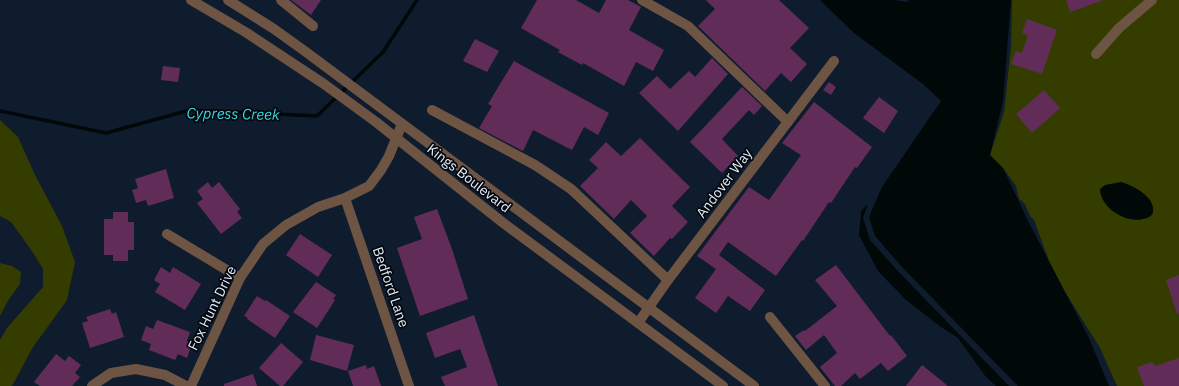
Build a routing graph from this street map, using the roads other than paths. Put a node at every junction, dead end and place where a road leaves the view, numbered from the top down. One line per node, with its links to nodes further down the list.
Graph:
1 (191, 0): 12 (street, Kings Boulevard)
2 (228, 0): 11 (street, Kings Boulevard)
3 (281, 0): 6 (street)
4 (642, 0): 10 (street)
5 (1152, 0): 7 (street)
6 (312, 26)
7 (1096, 54)
8 (834, 61): 10 (street, Andover Way)
9 (432, 110): 16 (street)
10 (788, 122): 16 (street, Andover Way)
11 (402, 124): 12 (street, Fox Hunt Drive); 17 (street, Kings Boulevard)
12 (396, 138): 13 (street, Fox Hunt Drive); 19 (street, Kings Boulevard)
13 (346, 198): 15 (street, Fox Hunt Drive); 23 (street, Bedford Lane)
14 (167, 234): 15 (street)
15 (240, 278): 22 (street, Fox Hunt Drive)
16 (668, 280): 17 (street, Andover Way)
17 (648, 308): 19 (street, Andover Way); 25 (street, Kings Boulevard)
18 (770, 317): 26 (street)
19 (638, 323): 24 (street, Kings Boulevard)
20 (92, 386): 21 (street)
21 (186, 386)
22 (191, 386)
23 (410, 386)
24 (723, 386)
25 (754, 386)
26 (825, 386)

